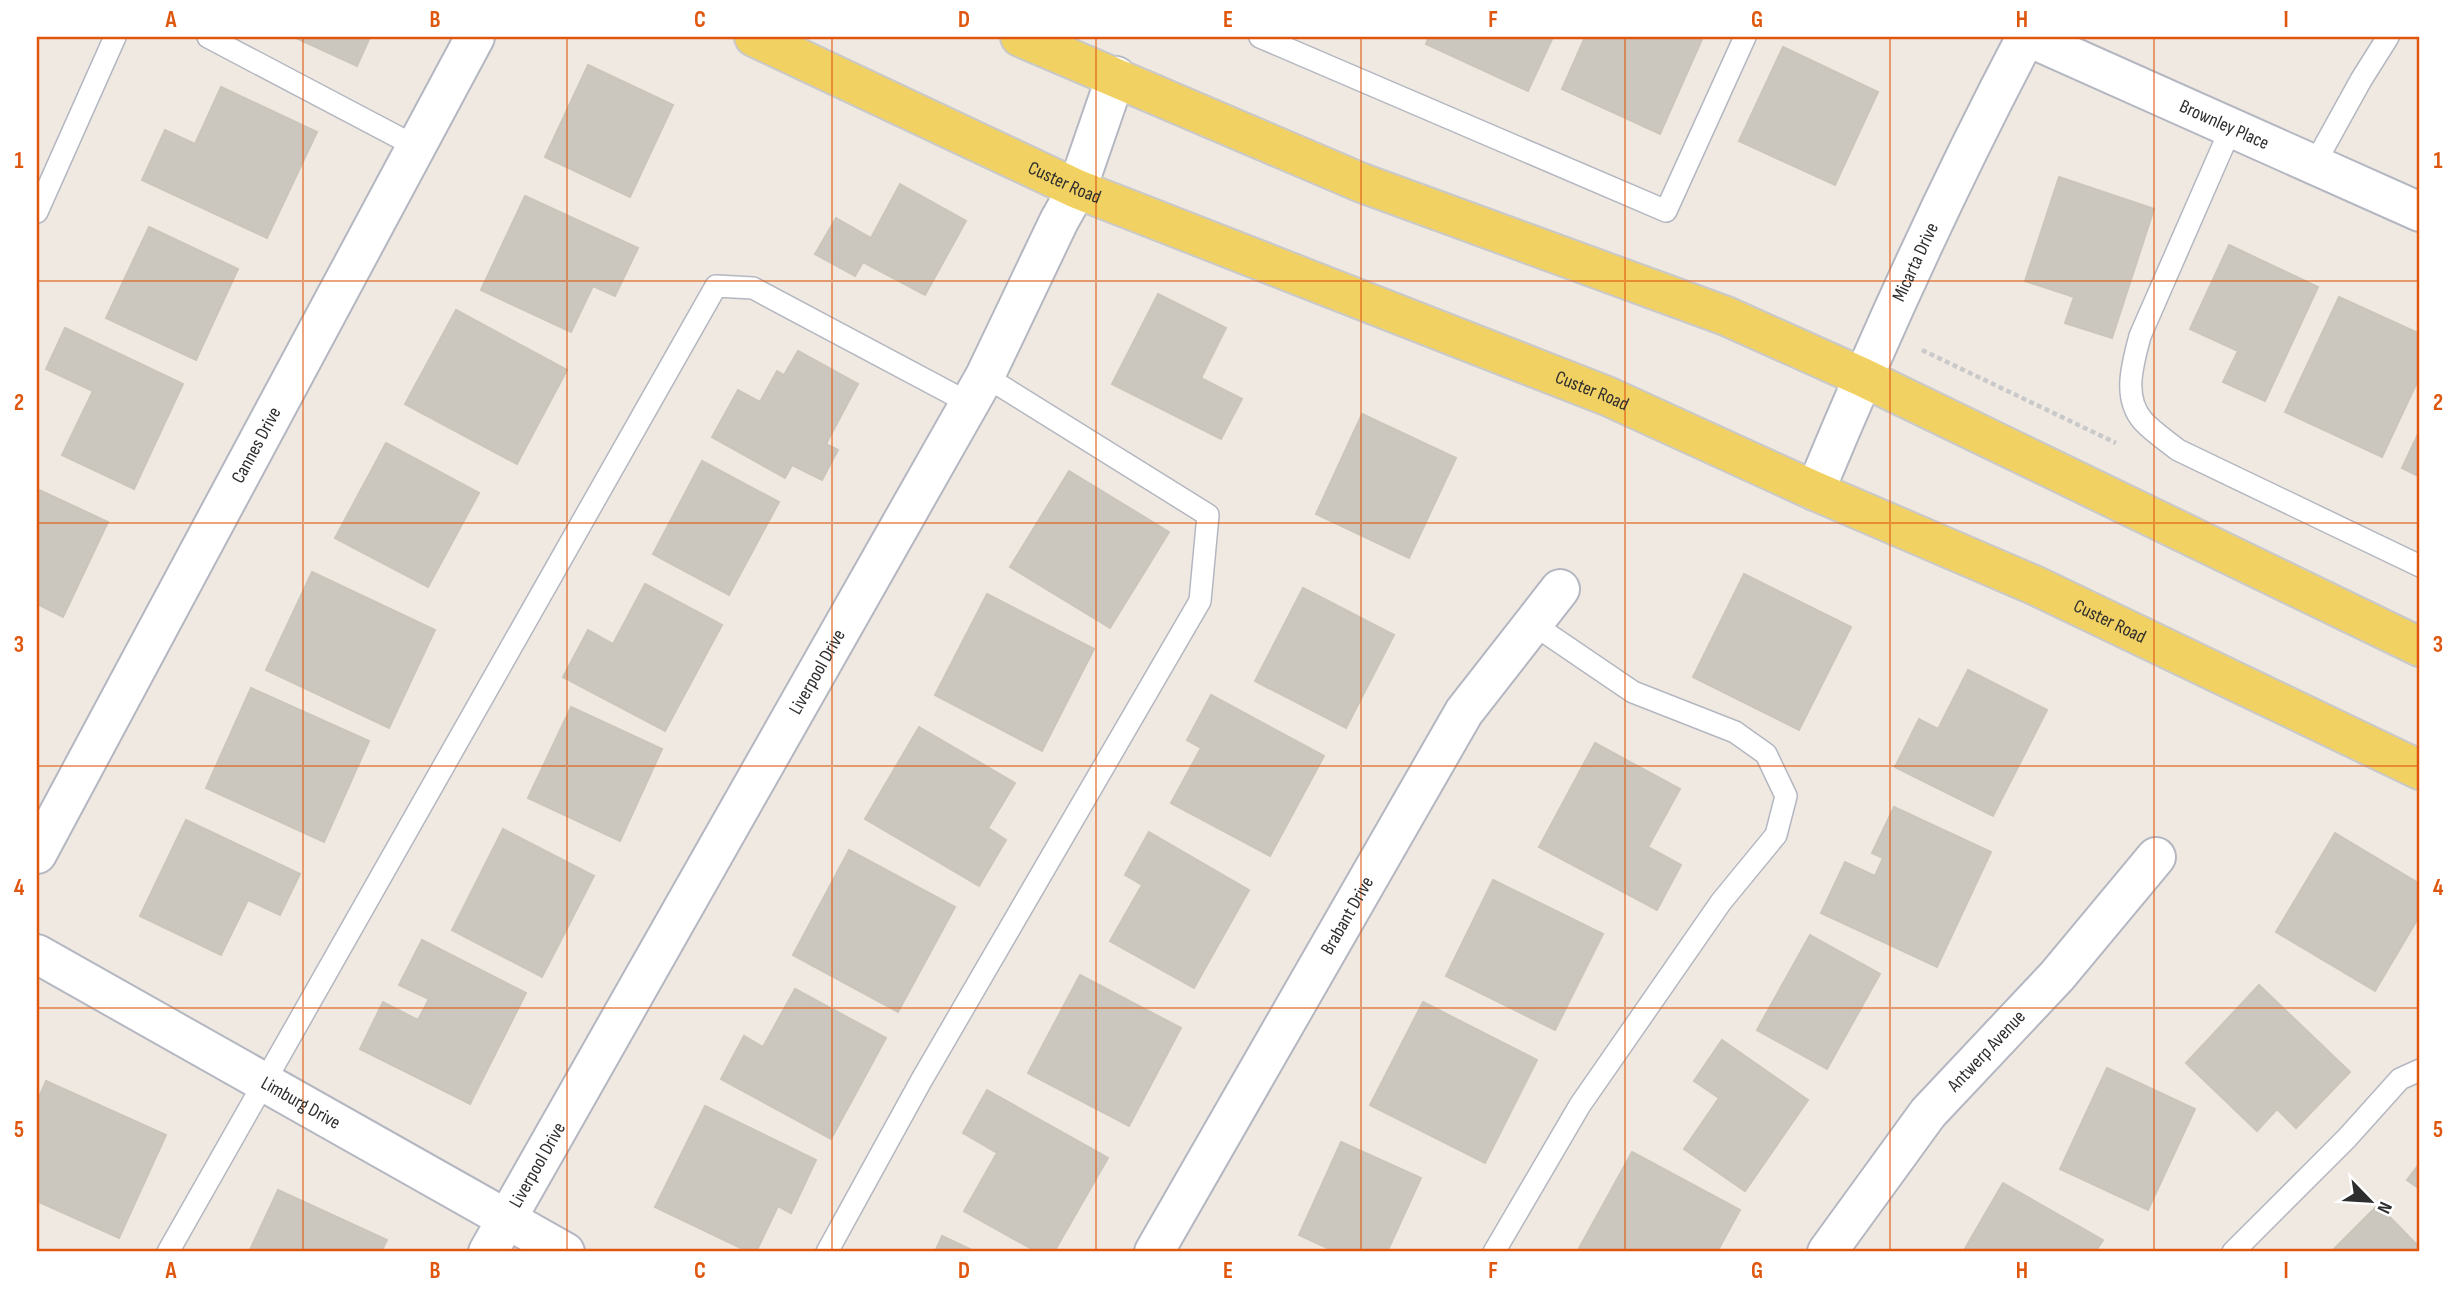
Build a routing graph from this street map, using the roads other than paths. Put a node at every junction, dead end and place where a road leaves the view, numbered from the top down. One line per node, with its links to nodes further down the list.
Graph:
1 (115, 37): 15 (lane)
2 (208, 37): 12 (lane)
3 (475, 37): 12 (street, Cannes Drive)
4 (754, 37): 14 (main road, Custer Road)
5 (1020, 37): 10 (main road)
6 (1260, 37): 7 (lane)
7 (1745, 37)
8 (2027, 37): 11 (street, Brownley Place); 17 (street, Micarta Drive)
9 (2388, 37): 13 (lane)
10 (1116, 76): 14 (street, Liverpool Drive); 17 (main road)
11 (2231, 128): 13 (street, Brownley Place); 20 (lane)
12 (415, 146): 25 (street, Cannes Drive)
13 (2314, 165): 16 (street, Brownley Place)
14 (1077, 189): 18 (street, Liverpool Drive); 19 (main road, Custer Road)
15 (37, 212)
16 (2420, 212)
17 (1862, 377): 19 (street, Micarta Drive); 23 (main road)
18 (977, 389): 29 (lane); 30 (street, Liverpool Drive); 34 (lane)
19 (1815, 491): 24 (main road, Custer Road)
20 (2420, 566)
21 (1560, 589): 22 (street, Brabant Drive)
22 (1533, 624): 35 (street, Brabant Drive); 36 (lane)
23 (2420, 647)
24 (2420, 769)
25 (37, 854)
26 (2156, 857): 37 (street, Antwerp Avenue)
27 (37, 954): 29 (street, Limburg Drive)
28 (2420, 1070): 38 (lane)
29 (264, 1082): 30 (street, Limburg Drive); 31 (lane)
30 (507, 1219): 32 (street, Liverpool Drive); 33 (street, Limburg Drive)
31 (168, 1252)
32 (488, 1252)
33 (565, 1252)
34 (827, 1252)
35 (1154, 1252)
36 (1494, 1252)
37 (1827, 1252)
38 (2232, 1252)

